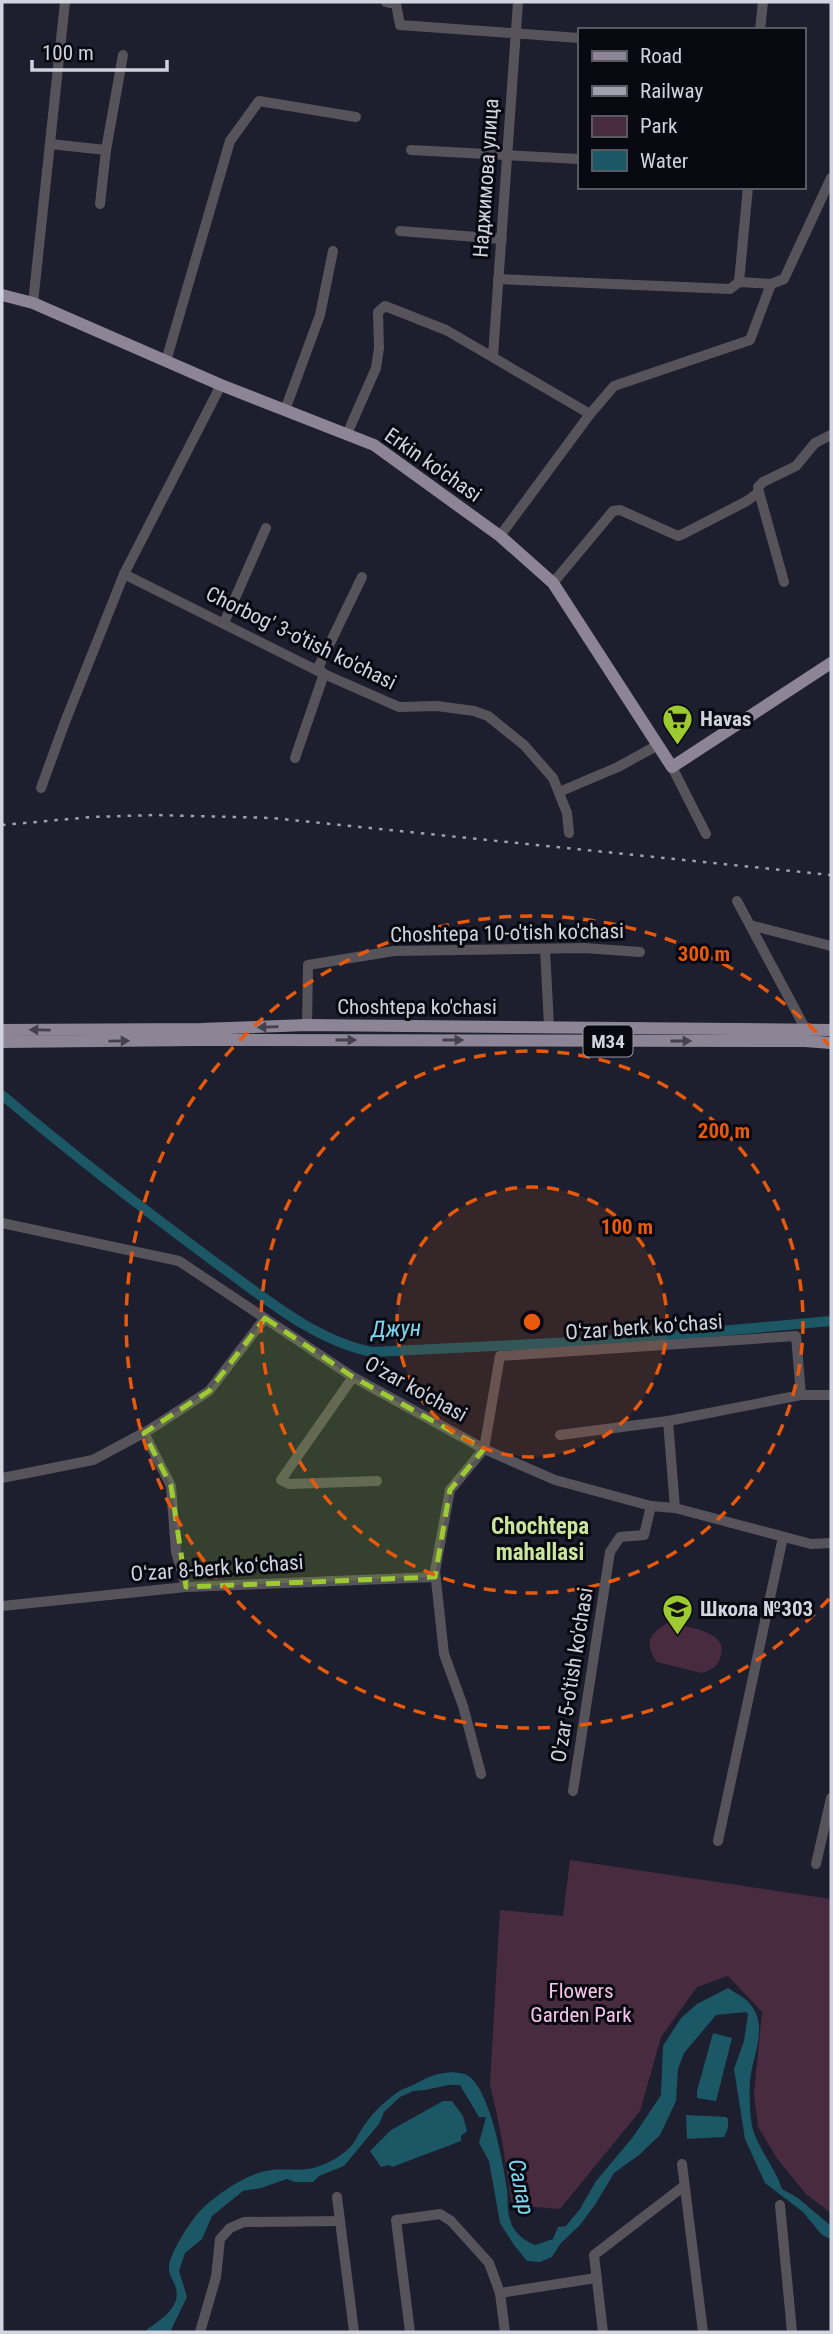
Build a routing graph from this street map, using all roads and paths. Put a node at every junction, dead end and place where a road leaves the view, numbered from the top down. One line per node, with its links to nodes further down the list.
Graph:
1 (65, 2): 10 (street)
2 (386, 2): 6 (street)
3 (519, 2): 6 (street, Наджимова улица)
4 (763, 2): 5 (street)
5 (760, 28)
6 (515, 34): 7 (street); 13 (street, Наджимова улица)
7 (578, 38)
8 (123, 55): 11 (street)
9 (356, 117): 27 (street)
10 (50, 144): 11 (street); 25 (street)
11 (106, 150): 17 (street)
12 (411, 150): 13 (street)
13 (508, 155): 14 (street); 19 (street, Наджимова улица)
14 (578, 159)
15 (831, 178): 23 (street)
16 (748, 189): 22 (street)
17 (100, 204)
18 (400, 231): 19 (street)
19 (502, 239): 21 (street, Наджимова улица)
20 (333, 251): 29 (street)
21 (498, 279): 22 (street); 26 (street, Наджимова улица)
22 (739, 282): 23 (street)
23 (771, 284): 30 (street)
24 (2, 295): 25 (main road, Erkin ko'chasi)
25 (33, 303): 27 (main road, Erkin ko'chasi)
26 (493, 356): 30 (street); 31 (street)
27 (166, 361): 28 (main road, Erkin ko'chasi)
28 (221, 385): 29 (main road, Erkin ko'chasi); 36 (street)
29 (285, 410): 31 (main road, Erkin ko'chasi)
30 (590, 414): 35 (street)
31 (347, 434): 35 (main road, Erkin ko'chasi)
32 (831, 435): 33 (street)
33 (759, 492): 38 (street); 39 (street)
34 (266, 528): 40 (street)
35 (500, 536): 39 (main road, Erkin ko'chasi)
36 (124, 574): 40 (street, Chorbog' 3-o'tish ko'chasi); 46 (street)
37 (362, 577): 42 (street)
38 (784, 582)
39 (553, 583): 43 (main road, Erkin ko'chasi)
40 (224, 622): 42 (street, Chorbog' 3-o'tish ko'chasi)
41 (831, 663): 45 (main road)
42 (324, 674): 44 (street); 47 (street, Chorbog' 3-o'tish ko'chasi)
43 (658, 745): 45 (main road, Erkin ko'chasi); 47 (street)
44 (295, 758)
45 (673, 768): 49 (street, Erkin ko'chasi)
46 (41, 788)
47 (559, 792): 48 (street, Chorbog' 3-o'tish ko'chasi)
48 (569, 833)
49 (706, 834)
50 (737, 901): 51 (street)
51 (750, 925): 52 (street); 60 (street)
52 (831, 946)
53 (545, 949): 54 (street, Choshtepa 10-o'tish ko'chasi); 55 (street, Choshtepa 10-o'tish ko'chasi); 57 (street)
54 (640, 952)
55 (307, 1025): 56 (main road, Choshtepa ko'chasi / M34); 58 (main road, Choshtepa ko'chasi / M34, one-way to 58)
56 (385, 1026): 57 (main road, Choshtepa ko'chasi / M34); 61 (main road)
57 (549, 1026): 60 (main road, Choshtepa ko'chasi / M34)
58 (2, 1030)
59 (831, 1030): 60 (main road, Choshtepa ko'chasi / M34)
60 (805, 1034): 61 (main road, Choshtepa ko'chasi / M34, one-way to 60); 63 (main road, Choshtepa ko'chasi / M34)
61 (385, 1040): 62 (main road, Choshtepa ko'chasi / M34, one-way to 61)
62 (2, 1042)
63 (831, 1043)
64 (2, 1223): 65 (street, O'zar ko'chasi)
65 (265, 1318): 66 (street, O'zar ko'chasi); 70 (street)
66 (353, 1377): 72 (street, O'zar ko'chasi); 74 (street)
67 (802, 1395): 68 (street); 69 (street); 72 (street, Oʻzar berk koʻchasi)
68 (831, 1395)
69 (668, 1421): 71 (street); 76 (street)
70 (144, 1433): 73 (street); 80 (street)
71 (560, 1435)
72 (484, 1449): 75 (street, O'zar ko'chasi); 79 (street)
73 (2, 1478)
74 (377, 1481)
75 (651, 1506): 76 (street, O'zar ko'chasi); 83 (street, O'zar 5-o'tish ko'chasi)
76 (676, 1508): 77 (street, O'zar ko'chasi)
77 (783, 1537): 78 (street, O'zar ko'chasi); 85 (street)
78 (831, 1543)
79 (435, 1577): 80 (street, Oʻzar 8-berk koʻchasi); 82 (street)
80 (186, 1587): 81 (street, Oʻzar 8-berk koʻchasi)
81 (2, 1606)
82 (481, 1774)
83 (573, 1791)
84 (831, 1798): 86 (street)
85 (718, 1841)
86 (816, 1864)
87 (681, 2164): 88 (street)
88 (684, 2186): 92 (street); 99 (street)
89 (337, 2197): 91 (street)
90 (780, 2205): 100 (street)
91 (340, 2221): 94 (street); 95 (street)
92 (596, 2278): 93 (street); 98 (street)
93 (500, 2293): 96 (street); 97 (street)
94 (201, 2332)
95 (354, 2332)
96 (410, 2332)
97 (505, 2332)
98 (603, 2332)
99 (703, 2332)
100 (792, 2332)

